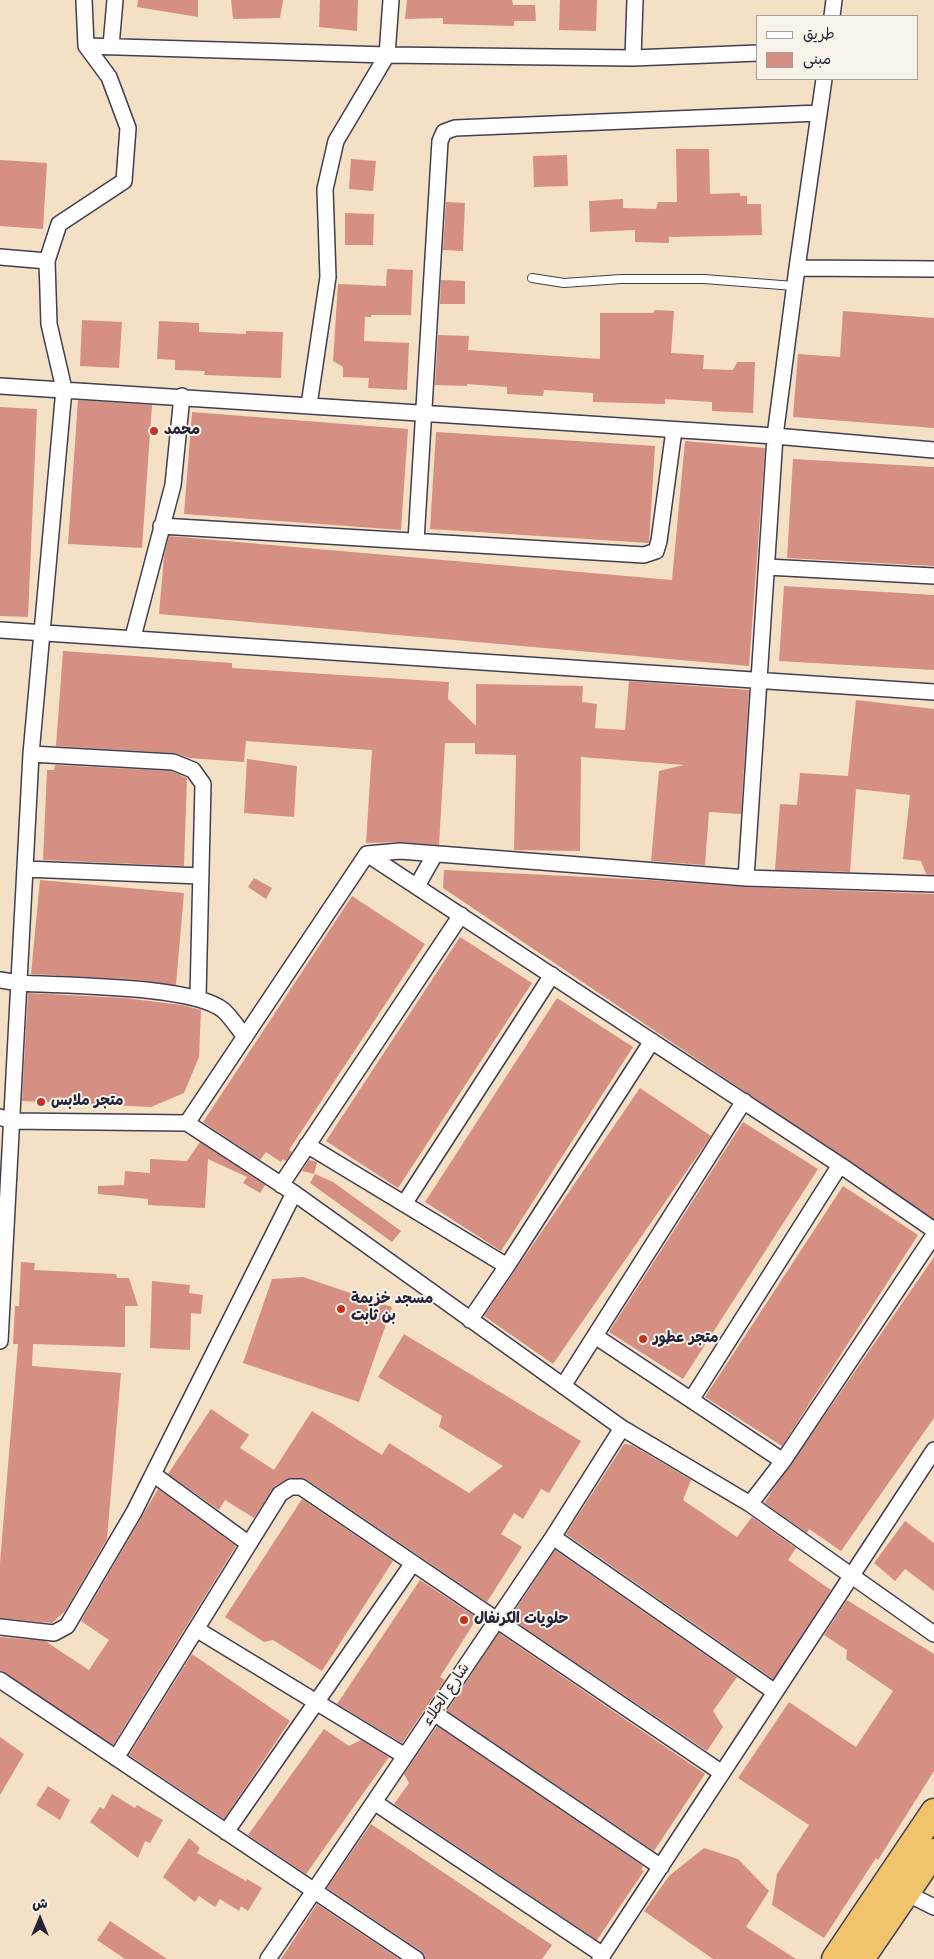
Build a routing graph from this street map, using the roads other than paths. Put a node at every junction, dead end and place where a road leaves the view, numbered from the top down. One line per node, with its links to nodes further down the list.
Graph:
1 (84, 0): 7 (street)
2 (115, 0): 8 (street)
3 (391, 0): 10 (street)
4 (635, 0): 11 (street)
5 (834, 0): 6 (street)
6 (832, 15)
7 (86, 46): 8 (street); 15 (street)
8 (111, 46): 10 (street)
9 (756, 53): 11 (street)
10 (387, 55): 11 (street); 23 (street)
11 (633, 58)
12 (824, 80): 13 (street)
13 (820, 113): 16 (street); 24 (street)
14 (0, 257): 15 (street)
15 (47, 261): 21 (street)
16 (796, 268): 17 (street); 19 (street)
17 (934, 269)
18 (532, 278): 19 (lane)
19 (794, 286): 26 (street)
20 (0, 386): 21 (street)
21 (64, 389): 22 (street); 33 (street)
22 (182, 396): 23 (street); 28 (street)
23 (309, 405): 24 (street)
24 (424, 413): 25 (street); 29 (street)
25 (674, 430): 26 (street); 29 (street)
26 (776, 436): 27 (street); 30 (street)
27 (934, 450)
28 (161, 526): 29 (street); 34 (street)
29 (416, 541)
30 (767, 567): 31 (street); 35 (street)
31 (934, 576)
32 (0, 630): 33 (street)
33 (44, 632): 34 (street); 37 (street)
34 (133, 637): 35 (street)
35 (760, 681): 36 (street); 42 (street)
36 (934, 692)
37 (31, 754): 40 (street); 41 (street)
38 (367, 854): 39 (street); 44 (street); 50 (street)
39 (435, 854): 42 (street); 44 (street)
40 (25, 869): 41 (street); 48 (street)
41 (201, 876): 49 (street)
42 (746, 878): 43 (street)
43 (934, 884)
44 (417, 886): 45 (street)
45 (461, 915): 46 (street); 55 (street)
46 (552, 975): 51 (street); 59 (street)
47 (0, 980): 48 (street)
48 (19, 983): 49 (street); 53 (street)
49 (198, 998): 50 (street)
50 (245, 1036): 54 (street)
51 (652, 1041): 52 (street); 62 (street)
52 (744, 1101): 56 (street); 64 (street)
53 (6, 1119): 54 (street); 65 (street)
54 (188, 1123): 57 (street)
55 (307, 1145): 57 (street); 59 (street)
56 (840, 1165): 60 (street); 67 (street)
57 (281, 1185): 58 (street)
58 (294, 1193): 63 (street); 71 (street)
59 (404, 1204): 62 (street)
60 (934, 1230)
61 (934, 1235): 70 (street)
62 (507, 1266): 63 (street)
63 (470, 1320): 66 (street)
64 (595, 1336): 66 (street); 67 (street)
65 (0, 1341)
66 (563, 1386): 68 (street)
67 (691, 1400): 70 (street)
68 (622, 1428): 72 (street); 73 (street, شارع الجلاء)
69 (934, 1450): 76 (street)
70 (783, 1461): 72 (street)
71 (153, 1474): 74 (street); 78 (street)
72 (750, 1504): 76 (street)
73 (553, 1537): 77 (street, شارع الجلاء); 82 (street)
74 (249, 1544): 75 (street); 79 (street)
75 (413, 1563): 77 (street); 83 (street)
76 (850, 1576): 80 (street); 82 (street)
77 (498, 1619): 84 (street, شارع الجلاء); 87 (street)
78 (0, 1627)
79 (196, 1630): 83 (street); 86 (street)
80 (934, 1634)
81 (0, 1680): 86 (street)
82 (775, 1692): 87 (street)
83 (315, 1702): 85 (street); 90 (street)
84 (434, 1713): 85 (street, شارع الجلاء); 92 (street)
85 (405, 1756): 88 (street, شارع الجلاء)
86 (116, 1758): 90 (street)
87 (722, 1773): 92 (street)
88 (374, 1802): 93 (street, شارع الجلاء); 96 (street)
89 (934, 1812): 99 (highway)
90 (226, 1832): 93 (street)
91 (934, 1852): 94 (highway)
92 (660, 1867): 96 (street)
93 (314, 1891): 97 (street, شارع الجلاء); 98 (street)
94 (906, 1893): 95 (street); 100 (highway)
95 (934, 1907)
96 (601, 1957)
97 (268, 1959)
98 (416, 1959)
99 (834, 1959)
100 (861, 1959)

